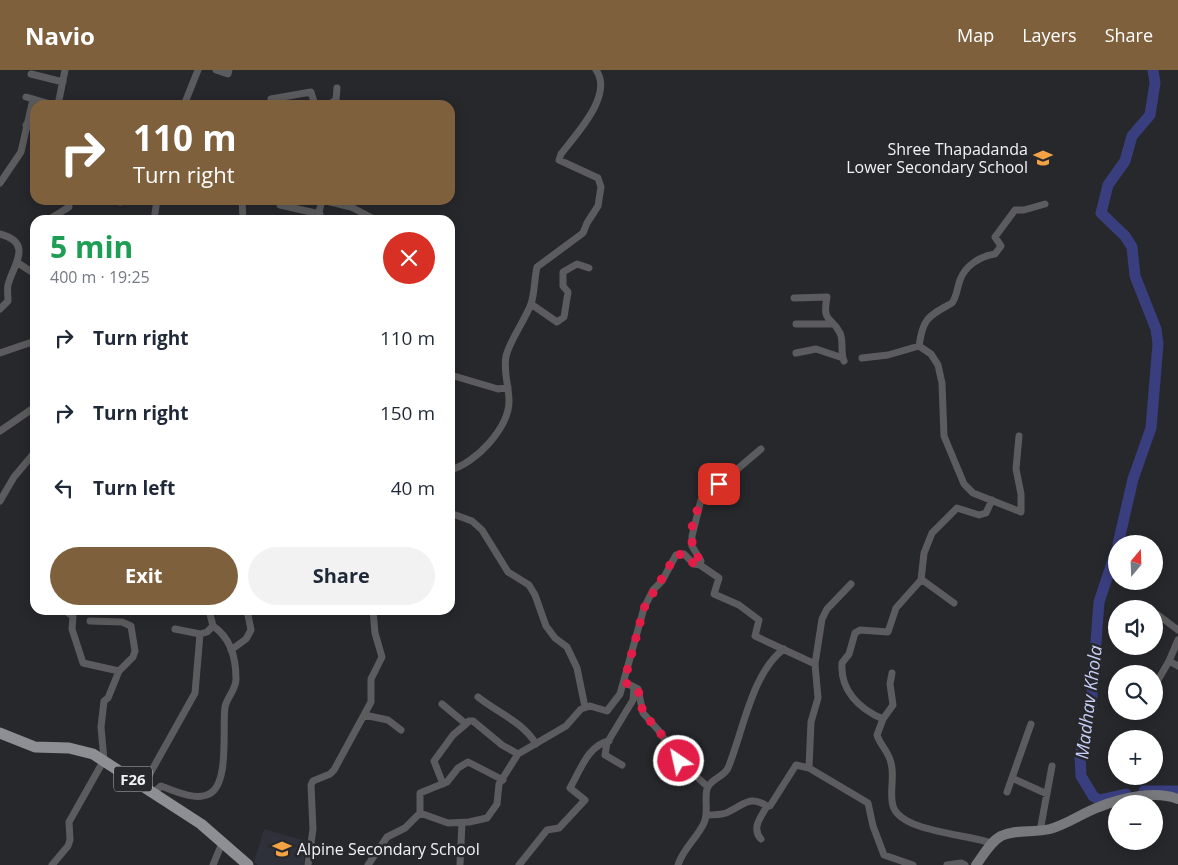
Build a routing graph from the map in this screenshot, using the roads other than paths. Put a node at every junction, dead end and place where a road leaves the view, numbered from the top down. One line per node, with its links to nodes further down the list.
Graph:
1 (65, 70): 7 (street)
2 (198, 70): 12 (street)
3 (216, 70): 4 (street)
4 (229, 70)
5 (596, 70): 30 (street)
6 (31, 74): 7 (street)
7 (62, 82): 11 (street)
8 (337, 88): 14 (street)
9 (271, 99): 13 (street)
10 (37, 100): 15 (street)
11 (57, 100)
12 (186, 100)
13 (313, 100)
14 (336, 100)
15 (26, 126): 16 (street); 17 (street)
16 (30, 127)
17 (0, 183)
18 (1045, 204): 35 (street)
19 (69, 205): 22 (street)
20 (280, 205): 23 (street)
21 (355, 205): 24 (street)
22 (59, 215)
23 (312, 215)
24 (369, 215)
25 (0, 234): 26 (street)
26 (18, 263): 28 (street); 31 (street)
27 (589, 268): 30 (street)
28 (30, 271)
29 (794, 298): 33 (street)
30 (531, 304): 40 (street)
31 (0, 309)
32 (796, 324): 33 (street)
33 (831, 324): 37 (street)
34 (30, 343): 36 (street)
35 (919, 346): 38 (street); 48 (street)
36 (0, 353)
37 (796, 353)
38 (862, 358)
39 (455, 376): 40 (street)
40 (508, 387): 47 (street)
41 (30, 410): 43 (street)
42 (0, 419): 43 (street)
43 (2, 429)
44 (1019, 436): 48 (street)
45 (761, 449): 51 (street)
46 (30, 458): 49 (street)
47 (455, 468)
48 (992, 500): 52 (street)
49 (0, 501)
50 (455, 515): 78 (street)
51 (700, 565): 66 (street); 74 (street)
52 (921, 579): 54 (street); 80 (street)
53 (851, 584): 69 (street)
54 (954, 602)
55 (72, 615): 71 (street)
56 (211, 615): 61 (street)
57 (248, 615): 67 (street)
58 (373, 615): 79 (street)
59 (1163, 619): 63 (street)
60 (90, 621): 71 (street)
61 (212, 626): 64 (street); 67 (street)
62 (175, 629): 64 (street)
63 (1178, 630)
64 (200, 634): 95 (street)
65 (1178, 640): 68 (street)
66 (784, 649): 69 (street); 96 (street)
67 (231, 650): 98 (street)
68 (1169, 660): 70 (street); 72 (street)
69 (815, 664): 91 (street)
70 (1178, 666)
71 (119, 670): 88 (street)
72 (1163, 671)
73 (892, 673): 80 (street)
74 (624, 682): 75 (street); 78 (street)
75 (634, 686): 85 (street); 96 (street)
76 (478, 697): 86 (street)
77 (442, 704): 81 (street)
78 (585, 707): 86 (street)
79 (364, 715): 83 (street); 113 (street)
80 (883, 720): 108 (street)
81 (466, 724): 87 (street); 94 (street)
82 (1031, 724): 92 (street)
83 (402, 730)
84 (0, 733): 88 (main road, F26)
85 (609, 741): 89 (street); 115 (street)
86 (536, 744): 87 (street)
87 (518, 754): 93 (street)
88 (104, 760): 95 (main road, F26); 110 (street)
89 (622, 764)
90 (1052, 766): 99 (street)
91 (809, 768): 101 (street); 117 (street)
92 (1012, 778): 97 (street); 99 (street)
93 (503, 780): 94 (street); 104 (street)
94 (443, 784): 102 (street)
95 (143, 786): 98 (main road, F26)
96 (708, 787): 103 (street)
97 (1007, 792)
98 (153, 793): 107 (main road, F26)
99 (1046, 794): 105 (street)
100 (1178, 798): 105 (street)
101 (766, 806): 103 (street); 106 (street)
102 (420, 813): 104 (street); 114 (street)
103 (706, 815): 116 (street)
104 (462, 823): 109 (street)
105 (1040, 831): 108 (street)
106 (761, 839)
107 (222, 843): 111 (street); 112 (main road, F26)
108 (991, 843): 120 (street)
109 (460, 864)
110 (52, 865)
111 (212, 865)
112 (248, 865)
113 (308, 865)
114 (368, 865)
115 (519, 865)
116 (678, 865)
117 (913, 865)
118 (947, 865): 119 (street)
119 (965, 865)
120 (976, 865)

